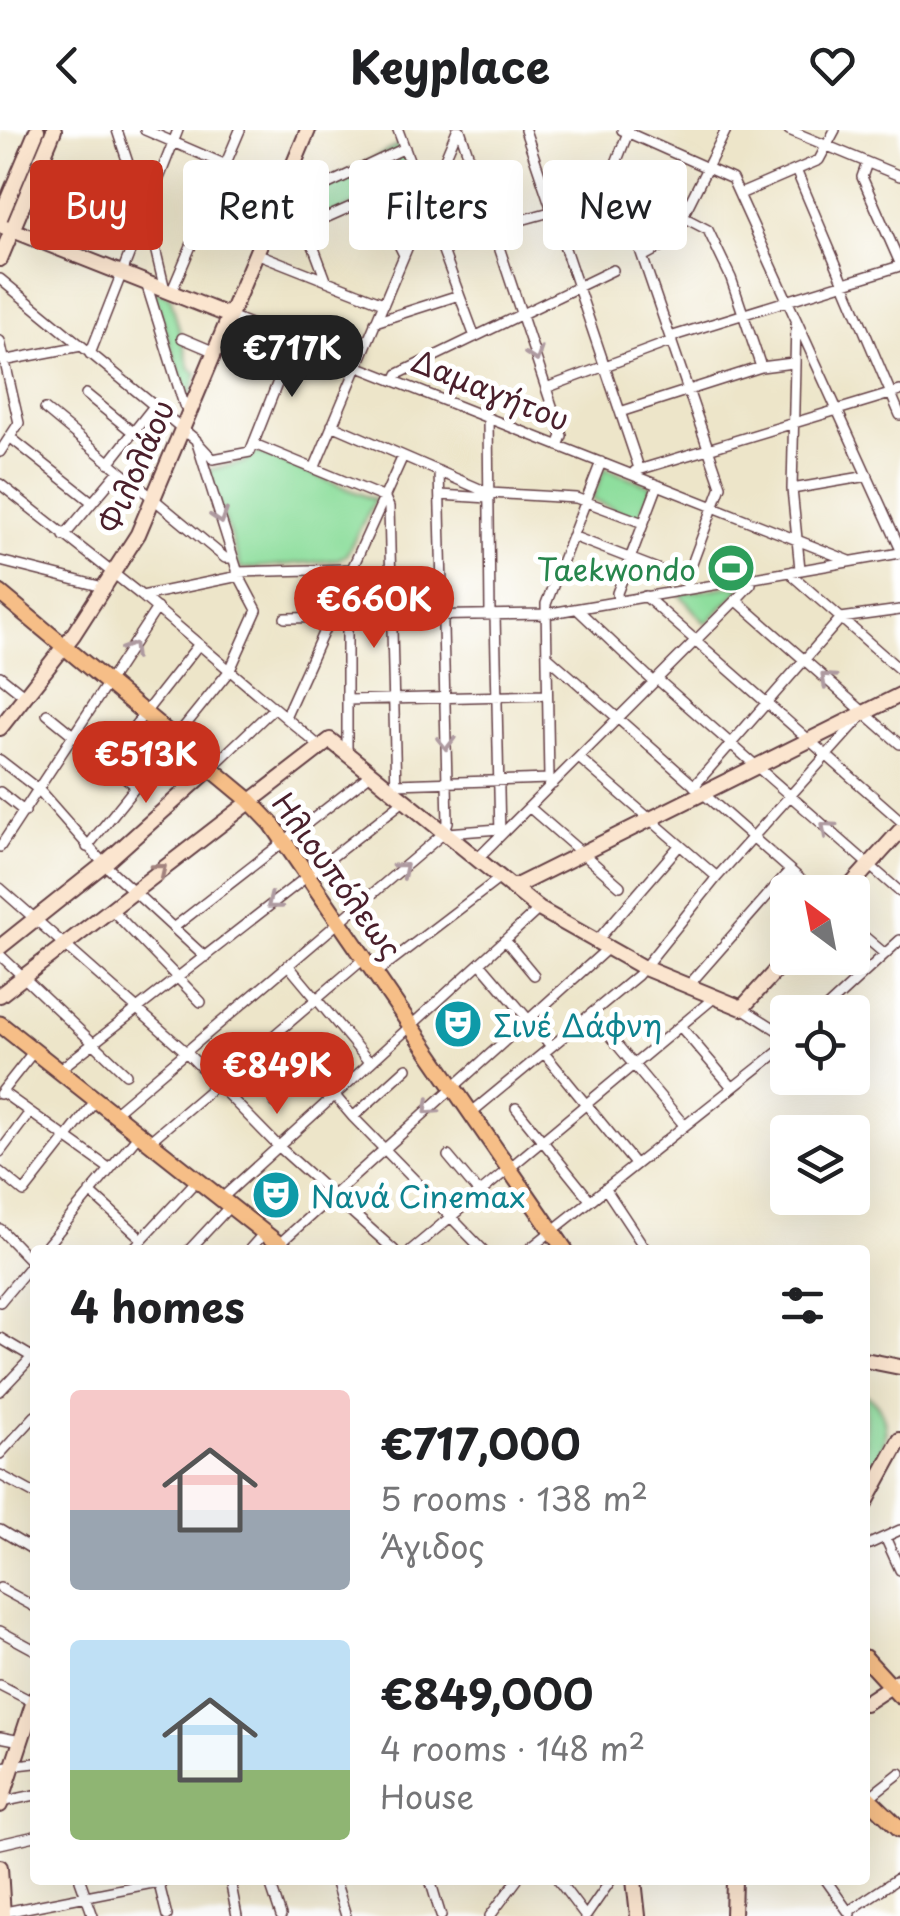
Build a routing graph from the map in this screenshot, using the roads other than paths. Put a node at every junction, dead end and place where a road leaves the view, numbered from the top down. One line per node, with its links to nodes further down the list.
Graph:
1 (37, 130): 18 (street)
2 (54, 130): 18 (street)
3 (117, 130): 20 (street)
4 (145, 130): 15 (street)
5 (178, 130): 15 (street)
6 (240, 130): 22 (street)
7 (308, 130): 23 (street, Φιλολάου)
8 (398, 130): 17 (street)
9 (458, 130): 25 (street); 26 (street)
10 (526, 130): 32 (street)
11 (726, 130): 29 (street)
12 (789, 130): 16 (street)
13 (834, 130): 16 (street)
14 (626, 131): 29 (street); 51 (street)
15 (173, 142): 21 (street); 28 (street)
16 (827, 146): 27 (street); 30 (street)
17 (404, 148): 24 (street); 33 (street)
18 (35, 156): 19 (street); 37 (street)
19 (44, 160)
20 (127, 160)
21 (214, 160)
22 (228, 160)
23 (295, 160)
24 (409, 160)
25 (445, 160)
26 (468, 160)
27 (867, 162): 31 (street); 53 (street)
28 (163, 167)
29 (708, 167): 34 (street); 35 (street)
30 (796, 170): 34 (street); 58 (street)
31 (900, 176)
32 (543, 182)
33 (329, 184)
34 (740, 194): 63 (street)
35 (687, 209)
36 (687, 219): 65 (street)
37 (4, 225): 52 (street); 55 (street, Δαμαγήτου)
38 (129, 250): 55 (street)
39 (157, 250): 61 (street)
40 (187, 250): 61 (street)
41 (257, 250): 49 (street, Φιλολάου)
42 (314, 250): 57 (street)
43 (402, 250): 50 (street)
44 (406, 250): 50 (street)
45 (442, 250): 62 (street)
46 (499, 250): 66 (street)
47 (565, 250): 60 (street)
48 (657, 250): 51 (street)
49 (256, 253): 57 (street); 67 (street, Φιλολάου)
50 (404, 255): 64 (street)
51 (644, 256): 72 (street)
52 (0, 259)
53 (900, 264): 58 (street)
54 (614, 270): 60 (street)
55 (120, 273): 59 (street, Δαμαγήτου); 77 (street)
56 (0, 279): 75 (street)
57 (326, 280): 64 (street)
58 (844, 282): 63 (street); 86 (street)
59 (146, 283): 61 (street, Δαμαγήτου); 91 (street)
60 (576, 287): 66 (street); 81 (street)
61 (168, 292): 67 (street, Δαμαγήτου)
62 (459, 295): 69 (street); 70 (street)
63 (788, 300): 65 (street); 68 (street)
64 (383, 303): 69 (street)
65 (743, 314): 72 (street); 82 (street)
66 (521, 315): 70 (street); 84 (street, one-way to 84)
67 (230, 316): 74 (street, Δαμαγήτου); 76 (street, Φιλολάου)
68 (797, 318): 79 (street); 89 (street)
69 (375, 322): 80 (street)
70 (475, 337): 83 (street)
71 (182, 338): 76 (street)
72 (671, 339): 81 (street); 85 (street)
73 (0, 341): 78 (street)
74 (294, 341): 80 (street, Δαμαγήτου); 101 (street)
75 (81, 346): 77 (street); 78 (street)
76 (215, 352): 91 (street, Φιλολάου)
77 (90, 354): 88 (street)
78 (2, 361): 99 (street)
79 (793, 363): 82 (street); 95 (street)
80 (356, 366): 83 (street, Δαμαγήτου); 96 (street)
81 (604, 366): 84 (street); 92 (street)
82 (762, 367): 85 (street)
83 (395, 381): 94 (street, Δαμαγήτου)
84 (546, 388): 102 (street)
85 (690, 392): 92 (street); 103 (street)
86 (895, 393): 89 (street); 93 (street)
87 (86, 394): 98 (street)
88 (154, 406): 97 (street); 98 (street)
89 (838, 408): 95 (street); 112 (street)
90 (44, 409): 107 (street)
91 (190, 411): 97 (street, Φιλολάου)
92 (620, 412): 111 (street)
93 (900, 415)
94 (488, 418): 102 (street, Δαμαγήτου); 117 (street)
95 (792, 420): 103 (street); 115 (street)
96 (332, 426): 105 (street); 108 (street)
97 (183, 430): 100 (street); 119 (street, Φιλολάου)
98 (134, 432): 107 (street)
99 (11, 438): 104 (street); 121 (street)
100 (197, 442): 101 (street); 128 (street, one-way to 128)
101 (254, 444): 108 (street)
102 (558, 446): 106 (street, Δαμαγήτου)
103 (708, 446): 111 (street); 122 (street)
104 (0, 452)
105 (403, 456): 110 (street); 118 (street)
106 (601, 462): 111 (street, Δαμαγήτου); 120 (street)
107 (110, 463): 109 (street)
108 (314, 469): 118 (street)
109 (118, 470): 119 (street); 121 (street)
110 (439, 471): 116 (street); 117 (street)
111 (635, 471): 114 (street, Δαμαγήτου)
112 (868, 476): 115 (street); 127 (street)
113 (1, 485): 124 (street)
114 (658, 485): 122 (street, Δαμαγήτου); 123 (street)
115 (792, 489): 126 (street)
116 (440, 495): 117 (street); 148 (street)
117 (490, 495): 120 (street); 147 (street)
118 (385, 498): 132 (street); 149 (street)
119 (155, 501): 128 (street); 136 (street, Φιλολάου)
120 (586, 501): 123 (street); 125 (street)
121 (92, 502): 124 (street)
122 (714, 507): 126 (street, Δαμαγήτου); 137 (street)
123 (643, 523): 129 (street)
124 (64, 536): 136 (street)
125 (572, 536): 129 (street); 146 (street)
126 (795, 539): 131 (street, Δαμαγήτου); 133 (street)
127 (900, 551): 131 (street)
128 (233, 558): 134 (street)
129 (629, 558): 137 (street); 142 (street)
130 (0, 561): 136 (street)
131 (850, 561): 133 (street)
132 (350, 569): 134 (street); 151 (street)
133 (796, 570): 135 (street); 153 (street)
134 (238, 574): 139 (street); 159 (street)
135 (750, 576): 137 (street); 141 (street)
136 (110, 582): 139 (street); 156 (street, Φιλολάου)
137 (687, 583): 140 (street)
138 (0, 593): 156 (main road, Ηλιουπόλεως)
139 (142, 596): 143 (street)
140 (645, 596): 142 (street); 154 (street)
141 (736, 600): 154 (street); 158 (street)
142 (618, 601): 144 (street)
143 (157, 608): 155 (street); 163 (street, one-way to 143)
144 (577, 609): 146 (street); 162 (street)
145 (900, 610): 153 (street)
146 (544, 614): 147 (street); 157 (street)
147 (492, 615): 148 (street); 167 (street)
148 (444, 616): 149 (street); 168 (street)
149 (393, 617): 152 (street); 170 (street)
150 (285, 618): 151 (street)
151 (327, 618): 152 (street); 176 (street)
152 (346, 618): 169 (street)
153 (842, 618): 158 (street); 160 (street)
154 (696, 640): 162 (street); 171 (street)
155 (199, 644): 159 (street); 173 (street)
156 (64, 648): 163 (main road, Ηλιουπόλεως); 164 (street, Φιλολάου)
157 (547, 656): 165 (street); 177 (street)
158 (806, 660): 171 (street); 174 (street, one-way to 158)
159 (230, 670): 172 (street); 180 (street)
160 (900, 670)
161 (0, 676): 164 (street)
162 (655, 681): 177 (street); 182 (street)
163 (109, 684): 173 (main road, Ηλιουπόλεως); 179 (street)
164 (26, 696): 178 (street, Φιλολάου)
165 (547, 696): 167 (street); 194 (street)
166 (900, 696): 174 (street)
167 (496, 698): 168 (street); 193 (street)
168 (445, 699): 170 (street); 195 (street, one-way to 195)
169 (347, 700): 170 (street); 185 (street)
170 (394, 700): 200 (street)
171 (767, 703): 181 (street); 182 (street)
172 (274, 708): 176 (street); 191 (street)
173 (144, 713): 180 (main road, Ηλιουπόλεως); 189 (street)
174 (865, 713): 181 (street); 183 (street); 186 (street)
175 (47, 714): 179 (street)
176 (285, 717): 184 (street)
177 (618, 719): 187 (street); 198 (street)
178 (0, 728)
179 (75, 736): 189 (street); 197 (street)
180 (176, 740): 191 (main road, Ηλιουπόλεως); 196 (street)
181 (810, 741): 186 (street); 190 (street)
182 (731, 744): 190 (street); 198 (street)
183 (900, 744)
184 (318, 745): 185 (street); 202 (street)
185 (348, 750): 192 (street)
186 (827, 756): 201 (street); 205 (street)
187 (579, 758): 194 (street); 206 (street)
188 (0, 760): 197 (street)
189 (106, 761): 196 (street)
190 (757, 767): 198 (street); 201 (street)
191 (211, 768): 202 (main road, Ηλιουπόλεως); 217 (street)
192 (373, 772): 200 (street); 211 (street)
193 (498, 780): 194 (street); 195 (street); 209 (street)
194 (551, 781): 203 (street)
195 (447, 782): 200 (street); 208 (street)
196 (137, 786): 214 (street)
197 (39, 790): 204 (street); 214 (street)
198 (698, 790): 206 (street); 210 (street)
199 (0, 792): 204 (street)
200 (399, 792): 208 (street); 220 (street)
201 (790, 796): 210 (street); 218 (street, one-way to 201)
202 (249, 800): 211 (main road, Ηλιουπόλεως); 227 (street, one-way to 202)
203 (530, 808): 209 (street); 215 (street)
204 (25, 812): 212 (street)
205 (900, 820)
206 (650, 821): 213 (street); 215 (street)
207 (900, 831): 218 (street)
208 (444, 833): 209 (street); 216 (street); 232 (street, one-way to 208)
209 (500, 833): 216 (street)
210 (752, 838): 219 (street); 223 (street)
211 (286, 841): 220 (main road, Ηλιουπόλεως); 233 (street)
212 (0, 846)
213 (680, 846): 223 (street); 239 (street)
214 (87, 847): 217 (street)
215 (583, 854): 224 (street); 225 (street)
216 (476, 860): 224 (street)
217 (104, 864): 227 (street); 231 (street)
218 (870, 865): 222 (street); 228 (street)
219 (790, 870): 221 (street); 252 (street)
220 (310, 874): 232 (main road, Ηλιουπόλεως); 242 (street, one-way to 242)
221 (796, 875)
222 (861, 875)
223 (718, 877): 246 (street)
224 (506, 883): 230 (street); 247 (street)
225 (620, 886)
226 (0, 888): 231 (street)
227 (132, 892): 229 (street); 233 (street)
228 (900, 892)
229 (110, 909): 237 (street); 251 (street)
230 (539, 909): 234 (street); 239 (street)
231 (35, 919): 237 (street); 238 (street)
232 (342, 920): 243 (main road, Ηλιουπόλεως); 245 (street)
233 (174, 928): 242 (street)
234 (505, 940): 244 (street); 248 (street)
235 (900, 940): 240 (street)
236 (870, 941): 240 (street)
237 (64, 944): 250 (street); 259 (street)
238 (0, 946)
239 (601, 946): 246 (street); 260 (street)
240 (885, 954): 254 (street)
241 (0, 955): 250 (street)
242 (204, 957): 251 (street)
243 (366, 957): 247 (main road, Ηλιουπόλεως); 256 (street)
244 (480, 963): 260 (street); 262 (street)
245 (288, 965): 256 (street); 270 (street)
246 (642, 966): 252 (street); 268 (street)
247 (377, 972): 262 (main road, Ηλιουπόλεως)
248 (534, 975)
249 (772, 975): 258 (street)
250 (23, 977): 253 (street); 267 (street)
251 (178, 978): 257 (street); 259 (street)
252 (688, 986): 255 (street)
253 (0, 994)
254 (840, 995)
255 (715, 996): 258 (street); 263 (street)
256 (317, 999): 265 (street); 272 (street)
257 (201, 1002)
258 (742, 1008): 264 (street)
259 (138, 1009): 267 (street); 270 (street)
260 (528, 1020): 268 (street); 279 (street)
261 (0, 1024): 269 (main road)
262 (412, 1024): 272 (street); 279 (main road, Ηλιουπόλεως)
263 (680, 1026): 273 (street); 280 (street)
264 (770, 1028)
265 (280, 1031): 276 (street); 278 (street)
266 (608, 1034): 273 (street)
267 (93, 1044): 275 (street); 277 (street)
268 (548, 1050): 285 (street); 288 (street)
269 (34, 1051): 275 (main road); 281 (street)
270 (186, 1052): 278 (street); 289 (street)
271 (770, 1056): 280 (street)
272 (370, 1063): 282 (street)
273 (634, 1064): 285 (street); 291 (street)
274 (407, 1068): 290 (street)
275 (59, 1070): 283 (main road)
276 (313, 1071): 282 (street); 284 (street)
277 (126, 1074)
278 (218, 1082): 293 (street); 295 (street)
279 (454, 1086): 288 (main road, Ηλιουπόλεως); 296 (street, one-way to 296)
280 (732, 1087): 291 (street)
281 (1, 1093): 287 (street)
282 (334, 1096): 290 (street); 295 (street)
283 (96, 1100): 289 (main road); 292 (street)
284 (275, 1103)
285 (588, 1103): 294 (street); 299 (street)
286 (516, 1108): 294 (street)
287 (30, 1112): 292 (street); 297 (street)
288 (472, 1112): 301 (main road, Ηλιουπόλεως)
289 (114, 1114): 293 (main road)
290 (353, 1117): 296 (street)
291 (684, 1125): 299 (street)
292 (66, 1137): 300 (street); 302 (street)
293 (145, 1137): 300 (street); 303 (main road)
294 (543, 1140): 301 (street); 308 (street)
295 (278, 1146): 307 (street); 309 (street)
296 (384, 1149): 307 (street); 310 (street)
297 (0, 1152)
298 (448, 1156): 306 (street)
299 (635, 1164): 304 (street)
300 (110, 1168): 305 (street)
301 (509, 1168): 306 (street); 312 (main road, Ηλιουπόλεως)
302 (0, 1172)
303 (198, 1180): 309 (main road); 314 (street)
304 (604, 1188): 308 (street); 326 (street)
305 (90, 1192): 314 (street); 315 (street)
306 (479, 1193): 310 (street)
307 (333, 1196): 320 (street); 321 (street)
308 (590, 1200): 312 (street)
309 (226, 1202): 313 (main road); 317 (street)
310 (450, 1218): 322 (street); 323 (street)
311 (0, 1230): 327 (street)
312 (552, 1230): 324 (street); 325 (main road, Ηλιουπόλεως)
313 (265, 1232): 318 (street); 319 (main road)
314 (142, 1240): 316 (street)
315 (47, 1245)
316 (137, 1245)
317 (193, 1245)
318 (253, 1245)
319 (281, 1245)
320 (285, 1245)
321 (388, 1245)
322 (417, 1245)
323 (477, 1245)
324 (534, 1245)
325 (562, 1245)
326 (643, 1245)
327 (30, 1258)
328 (30, 1266): 329 (street)
329 (1, 1298)
330 (0, 1338): 331 (street)
331 (30, 1353)
332 (30, 1359): 335 (street)
333 (870, 1361): 334 (street)
334 (900, 1366)
335 (0, 1391)
336 (30, 1421): 338 (street)
337 (900, 1440): 341 (street)
338 (0, 1454)
339 (0, 1475): 340 (street)
340 (30, 1489)
341 (870, 1495)
342 (0, 1530): 346 (street)
343 (900, 1530): 344 (street)
344 (884, 1537): 345 (street); 347 (street)
345 (870, 1544)
346 (30, 1547)
347 (900, 1570)
348 (0, 1588): 349 (street)
349 (30, 1604)
350 (0, 1632): 351 (street)
351 (30, 1647)
352 (870, 1663): 354 (main road)
353 (0, 1685): 355 (street)
354 (897, 1687): 356 (street)
355 (30, 1698)
356 (870, 1700)
357 (27, 1731): 358 (street); 359 (street)
358 (0, 1737)
359 (6, 1767): 364 (street)
360 (900, 1773): 361 (street)
361 (870, 1794)
362 (30, 1796): 364 (street)
363 (870, 1799): 365 (main road)
364 (0, 1803)
365 (899, 1827)
366 (30, 1837): 367 (street)
367 (0, 1844)
368 (0, 1867): 384 (street)
369 (900, 1877): 385 (street)
370 (82, 1885): 383 (street)
371 (141, 1885): 383 (street)
372 (162, 1885): 387 (street)
373 (231, 1885): 388 (street)
374 (271, 1885): 389 (street)
375 (337, 1885): 390 (street)
376 (432, 1885): 391 (street)
377 (513, 1885): 392 (street)
378 (562, 1885): 393 (street)
379 (607, 1885): 393 (street)
380 (635, 1885): 394 (street)
381 (734, 1885): 395 (street)
382 (829, 1885): 385 (street)
383 (86, 1896): 384 (street); 386 (street)
384 (2, 1914)
385 (849, 1915)
386 (93, 1916)
387 (167, 1916)
388 (236, 1916)
389 (281, 1916)
390 (346, 1916)
391 (441, 1916)
392 (490, 1916)
393 (585, 1916)
394 (638, 1916)
395 (733, 1916)

